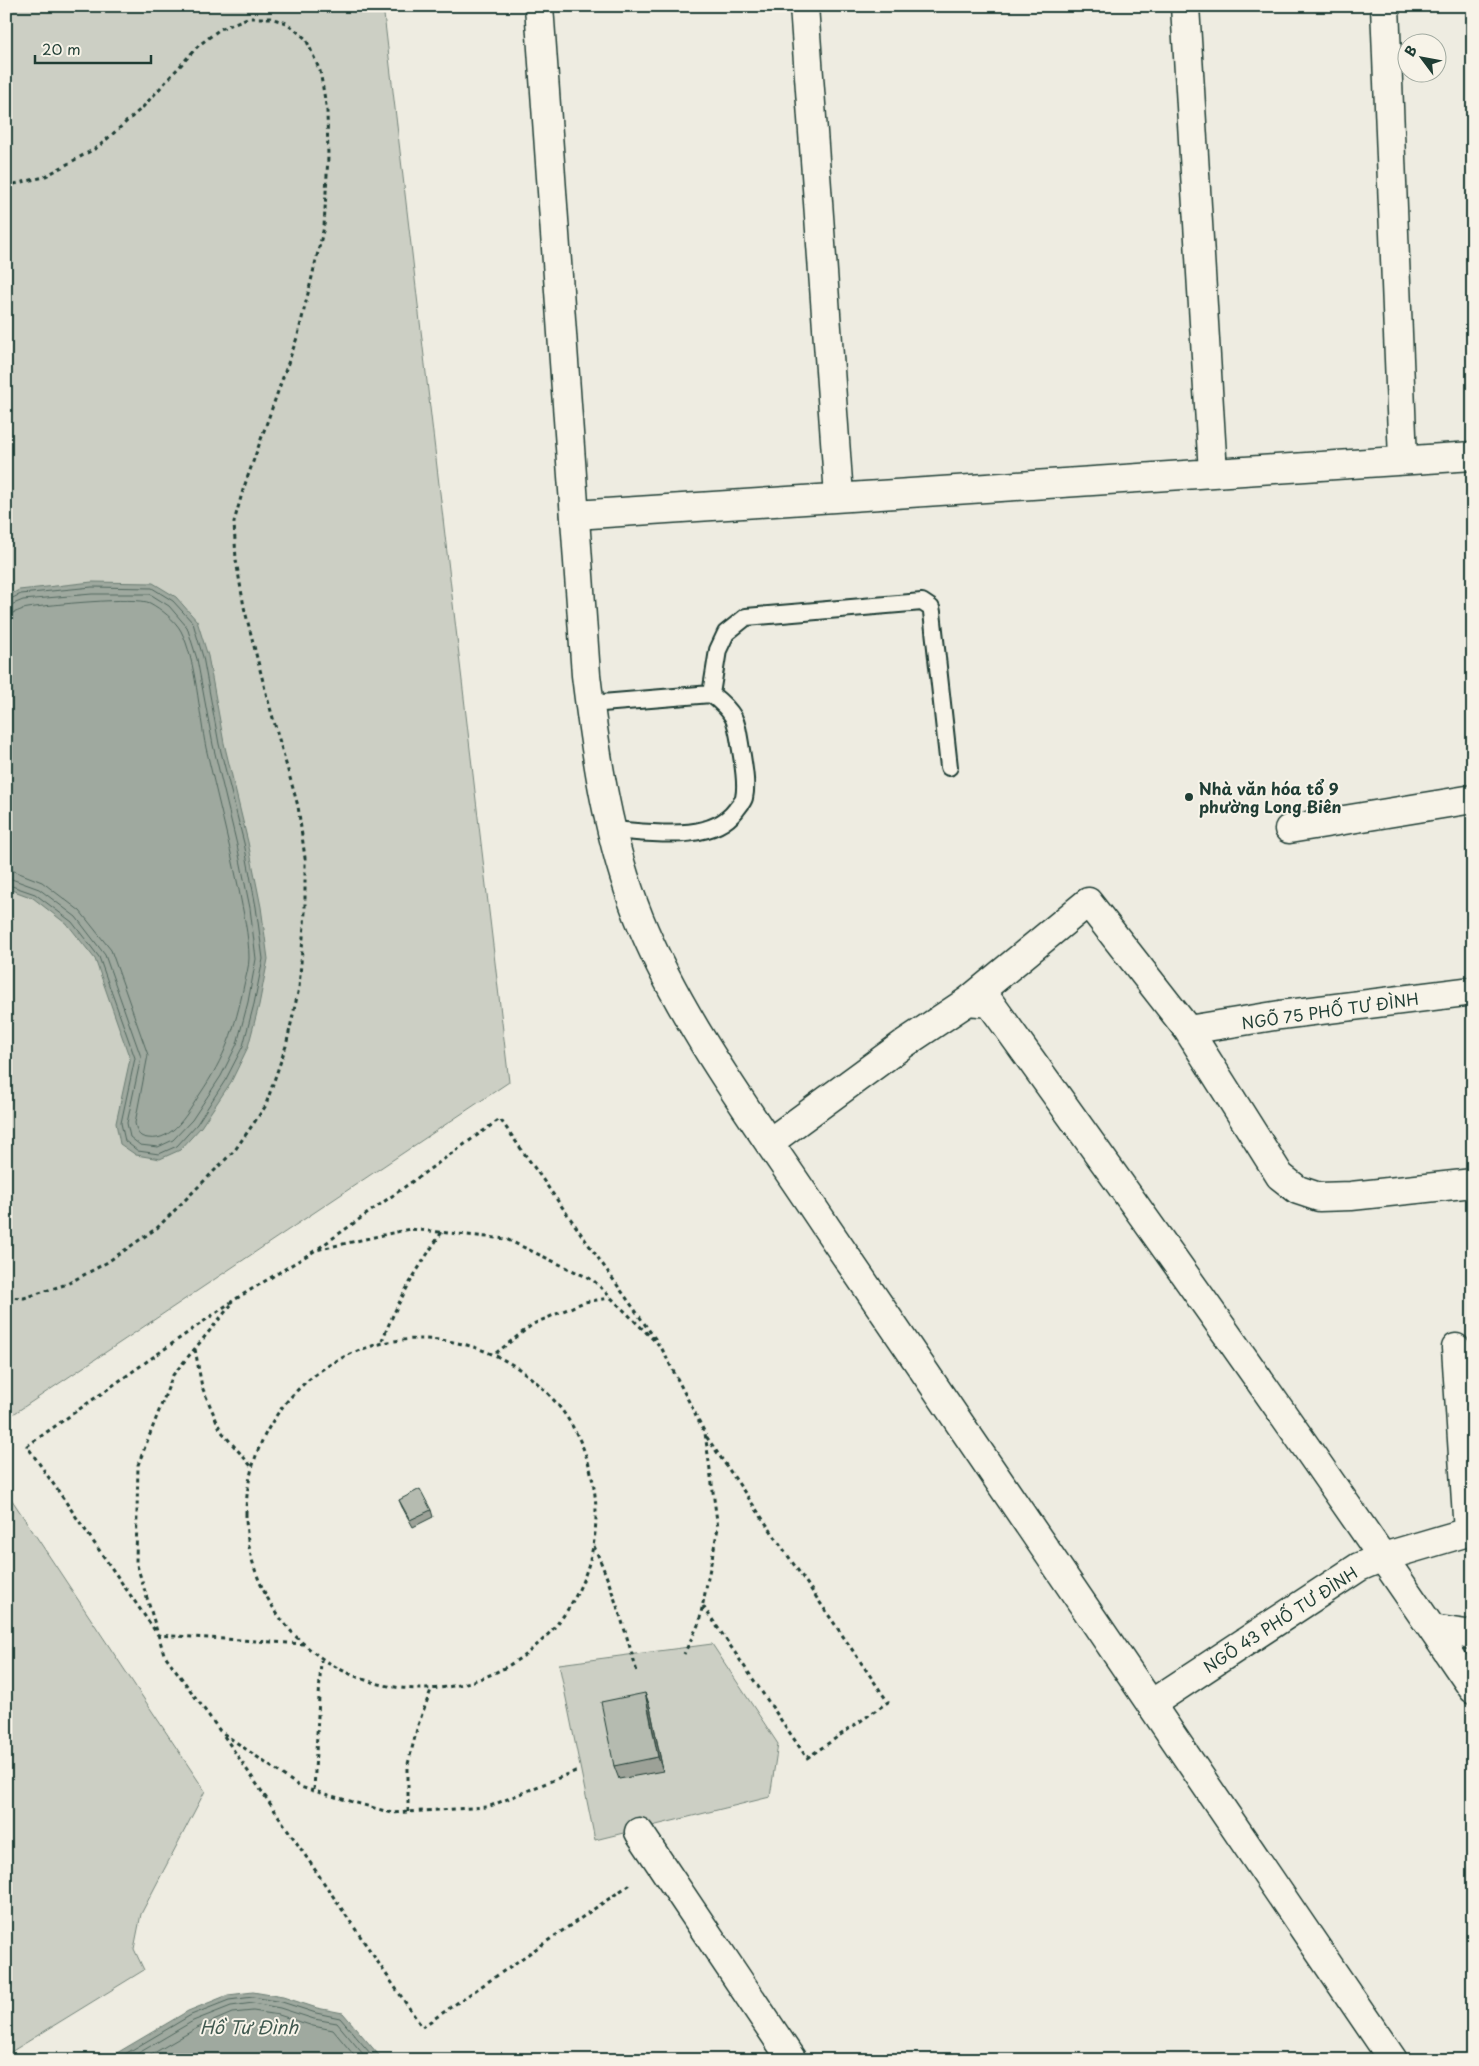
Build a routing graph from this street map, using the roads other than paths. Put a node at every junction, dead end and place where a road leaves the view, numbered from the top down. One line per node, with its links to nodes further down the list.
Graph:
1 (539, 6): 9 (street)
2 (804, 6): 8 (street)
3 (1185, 6): 7 (street)
4 (1385, 6): 6 (street)
5 (1473, 456): 6 (street)
6 (1403, 460): 7 (street)
7 (1213, 473): 8 (street)
8 (839, 496): 9 (street)
9 (575, 515): 11 (street)
10 (711, 694): 11 (lane); 12 (lane); 15 (lane)
11 (590, 704): 15 (street)
12 (949, 766)
13 (1473, 799): 14 (street)
14 (1289, 829)
15 (612, 830): 19 (street)
16 (1473, 991): 18 (street, NGÕ 75 PHỐ TƯ ĐÌNH)
17 (968, 1001): 18 (street); 19 (street); 23 (street)
18 (1188, 1030): 20 (street)
19 (770, 1142): 27 (street)
20 (1473, 1183)
21 (1456, 1348): 22 (street)
22 (1470, 1533): 23 (street, NGÕ 43 PHỐ TƯ ĐÌNH)
23 (1383, 1557): 24 (street); 27 (street, NGÕ 43 PHỐ TƯ ĐÌNH)
24 (1432, 1629): 25 (street); 26 (street)
25 (1473, 1635)
26 (1473, 1689)
27 (1151, 1704): 30 (street)
28 (639, 1832): 29 (street)
29 (792, 2060)
30 (1392, 2060)

